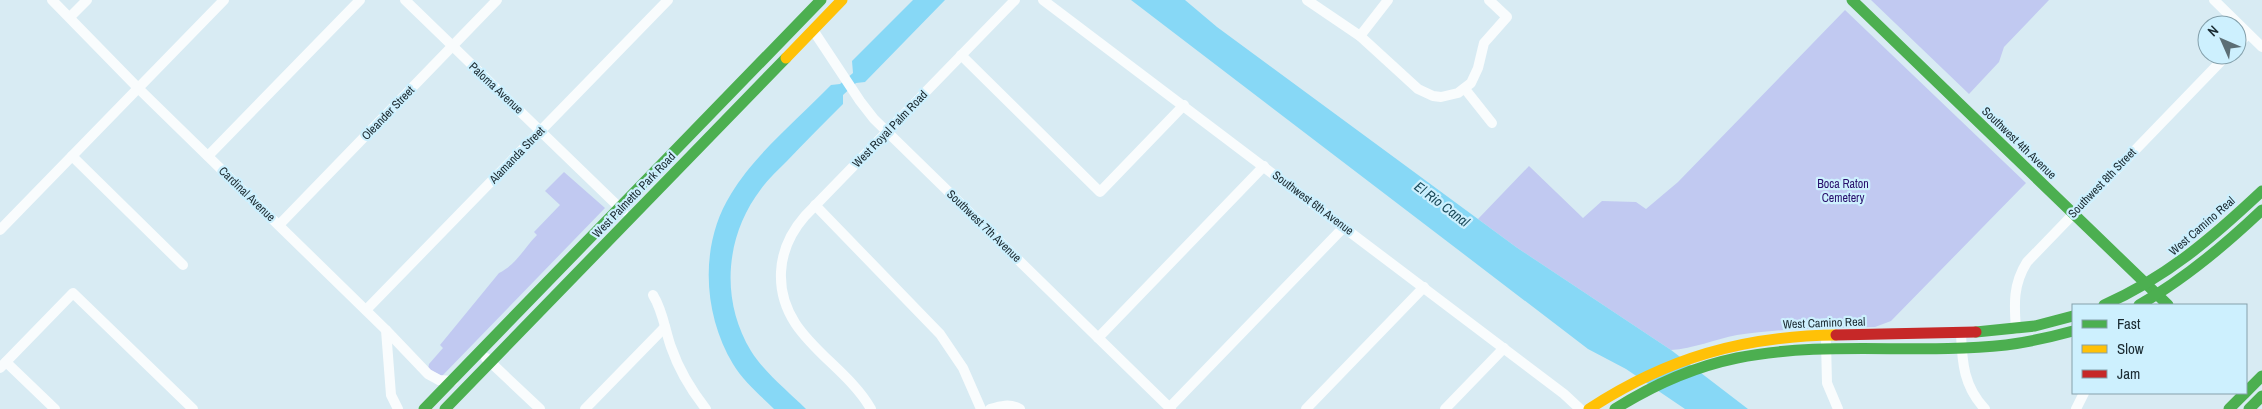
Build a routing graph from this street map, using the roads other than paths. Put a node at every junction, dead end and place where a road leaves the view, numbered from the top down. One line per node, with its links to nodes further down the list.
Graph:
1 (52, 0): 18 (street, Cardinal Avenue)
2 (87, 0): 18 (street)
3 (224, 0): 26 (street)
4 (360, 0): 33 (street)
5 (404, 0): 22 (street, Paloma Avenue)
6 (498, 0): 22 (street, Oleander Street)
7 (668, 0): 30 (street, Alamanda Street)
8 (821, 0): 37 (street, West Palmetto Park Road)
9 (829, 0): 19 (street)
10 (842, 0): 19 (street, West Palmetto Park Road)
11 (1015, 0): 24 (street, West Royal Palm Road)
12 (1043, 0): 28 (street, Southwest 6th Avenue)
13 (1307, 0): 21 (street)
14 (1388, 0): 21 (street)
15 (1489, 0): 27 (street)
16 (1852, 0): 39 (street, Southwest 4th Avenue)
17 (2214, 0): 20 (street)
18 (70, 17): 26 (street, Cardinal Avenue)
19 (813, 30): 31 (street, Southwest 7th Avenue); 40 (street, West Palmetto Park Road)
20 (2248, 34): 23 (street)
21 (1360, 36): 27 (street)
22 (452, 47): 30 (street, Paloma Avenue); 41 (street, Oleander Street)
23 (2262, 47)
24 (961, 55): 28 (street); 31 (street, West Royal Palm Road)
25 (2217, 65): 39 (street, Southwest 8th Street)
26 (138, 88): 32 (street); 33 (street, Cardinal Avenue)
27 (1465, 89): 29 (street)
28 (1184, 105): 34 (street, Southwest 6th Avenue)
29 (1492, 123)
30 (541, 131): 37 (street, Paloma Avenue); 52 (street, Alamanda Street)
31 (887, 132): 36 (street, West Royal Palm Road); 60 (street, Southwest 7th Avenue)
32 (72, 156): 43 (street); 44 (street)
33 (208, 156): 41 (street, Cardinal Avenue)
34 (1264, 166): 42 (street, Southwest 6th Avenue); 60 (street)
35 (2262, 191): 45 (street, West Camino Real)
36 (815, 205): 84 (street, West Royal Palm Road); 85 (street)
37 (621, 208): 40 (street, Paloma Avenue); 64 (street, West Palmetto Park Road)
38 (2262, 210): 48 (street)
39 (2072, 214): 45 (street, Southwest 4th Avenue); 56 (street, Southwest 8th Street)
40 (630, 218): 65 (street, West Palmetto Park Road)
41 (279, 225): 52 (street, Cardinal Avenue)
42 (1344, 227): 46 (street, Southwest 6th Avenue); 75 (street)
43 (0, 230)
44 (183, 265)
45 (2147, 285): 48 (street, Southwest 4th Avenue); 49 (street, West Camino Real)
46 (1424, 288): 62 (street, Southwest 6th Avenue); 88 (street)
47 (653, 295): 54 (street)
48 (2158, 295): 50 (street); 51 (street, Southwest 4th Avenue)
49 (2106, 304)
50 (2141, 304)
51 (2167, 304)
52 (366, 310): 55 (street, Cardinal Avenue)
53 (2072, 316): 56 (street, West Camino Real)
54 (665, 327): 82 (street); 83 (street)
55 (386, 330): 68 (street, Cardinal Avenue); 78 (street)
56 (2016, 330): 58 (street, West Camino Real)
57 (2072, 331): 61 (street)
58 (1961, 333): 59 (street, West Camino Real); 61 (street)
59 (1826, 336): 63 (street); 67 (street, West Camino Real)
60 (1098, 338): 75 (street, Southwest 7th Avenue)
61 (1962, 347): 63 (street); 94 (street)
62 (1504, 348): 89 (street); 90 (street, Southwest 6th Avenue)
63 (1826, 350): 74 (street); 93 (street)
64 (480, 353): 65 (street); 68 (street, West Palmetto Park Road)
65 (491, 362): 80 (street, West Palmetto Park Road); 81 (street)
66 (3, 365): 76 (street); 77 (street)
67 (1638, 379): 74 (street); 91 (street, West Camino Real)
68 (453, 381): 79 (street, West Palmetto Park Road)
69 (2256, 382): 70 (street)
70 (2247, 391)
71 (2084, 394): 95 (street)
72 (2244, 394): 96 (street)
73 (2262, 396): 97 (street)
74 (1634, 397): 92 (street)
75 (1170, 408)
76 (55, 409)
77 (193, 409)
78 (398, 409)
79 (424, 409)
80 (445, 409)
81 (540, 409)
82 (585, 409)
83 (706, 409)
84 (871, 409)
85 (980, 409)
86 (990, 409): 87 (street)
87 (1020, 409)
88 (1306, 409)
89 (1445, 409)
90 (1580, 409)
91 (1589, 409)
92 (1615, 409)
93 (1838, 409)
94 (1985, 409)
95 (2076, 409)
96 (2229, 409)
97 (2249, 409)

